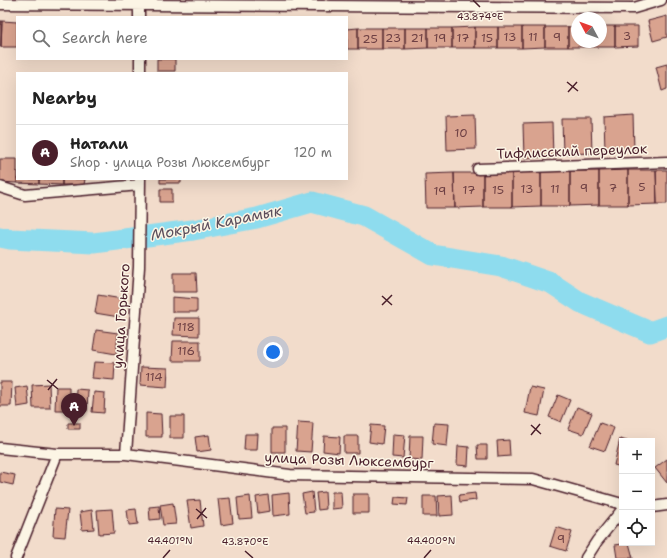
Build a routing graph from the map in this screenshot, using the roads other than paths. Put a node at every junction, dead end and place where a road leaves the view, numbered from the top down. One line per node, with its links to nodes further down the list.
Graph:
1 (661, 0): 2 (street)
2 (139, 3): 3 (street); 4 (street)
3 (0, 4)
4 (140, 16)
5 (140, 60): 6 (street)
6 (140, 72)
7 (667, 162): 8 (street, Тифлисский переулок)
8 (478, 169)
9 (140, 182): 10 (street); 13 (street, улица Горького)
10 (0, 187)
11 (0, 448): 12 (street, улица Розы Люксембург)
12 (56, 454): 13 (street, улица Розы Люксембург); 18 (street)
13 (126, 454): 14 (street, улица Розы Люксембург)
14 (619, 503)
15 (667, 505): 16 (street)
16 (655, 507)
17 (619, 514): 19 (street)
18 (16, 558)
19 (586, 558)

